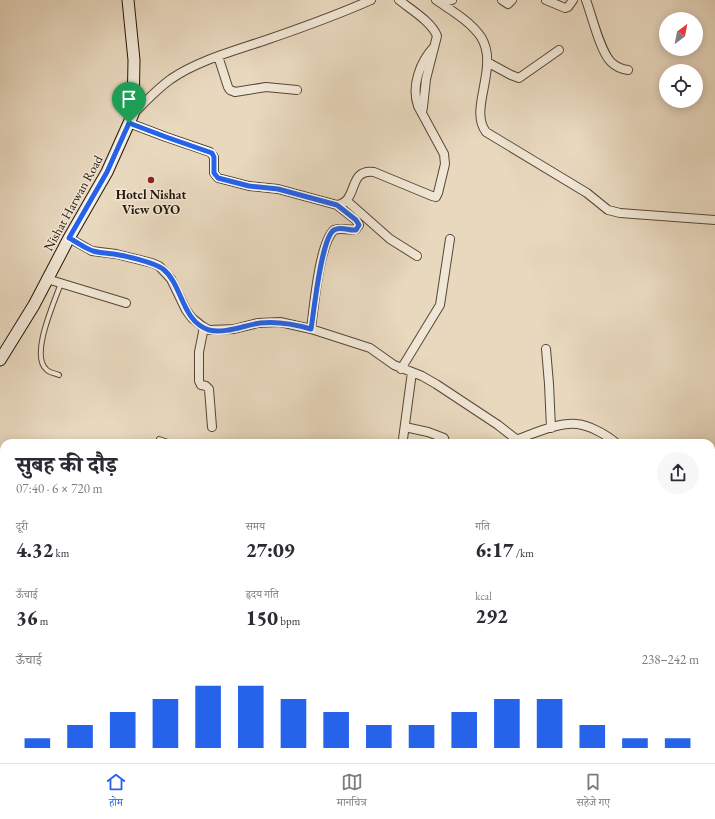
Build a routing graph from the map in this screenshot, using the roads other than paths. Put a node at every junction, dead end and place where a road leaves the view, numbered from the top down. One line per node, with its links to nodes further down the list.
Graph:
1 (128, 0): 16 (main road, Nishat Harwan Road)
2 (371, 0): 12 (street)
3 (399, 0): 17 (street)
4 (452, 0): 10 (street)
5 (502, 0): 6 (street)
6 (512, 0)
7 (546, 0): 8 (street)
8 (574, 0)
9 (586, 0): 14 (street)
10 (438, 2): 13 (street)
11 (559, 50): 13 (street)
12 (218, 56): 15 (street); 16 (street)
13 (487, 62): 19 (street)
14 (628, 70)
15 (297, 90)
16 (131, 119): 18 (street); 20 (main road, Nishat Harwan Road)
17 (346, 201): 18 (street); 22 (street)
18 (337, 205): 27 (street)
19 (715, 220)
20 (69, 238): 23 (main road, Nishat Harwan Road); 26 (street)
21 (450, 239): 30 (street)
22 (417, 256)
23 (47, 279): 24 (street); 29 (main road, Nishat Harwan Road)
24 (61, 283): 25 (street); 32 (lane)
25 (126, 303)
26 (204, 327): 27 (street); 33 (street)
27 (311, 329): 30 (street)
28 (546, 349): 35 (street)
29 (0, 360)
30 (401, 369): 31 (street)
31 (412, 372): 34 (street); 38 (street)
32 (59, 374)
33 (212, 427)
34 (405, 427): 36 (street); 37 (street)
35 (552, 428): 39 (street); 40 (street)
36 (403, 439)
37 (444, 439)
38 (517, 439)
39 (525, 439)
40 (610, 439)

